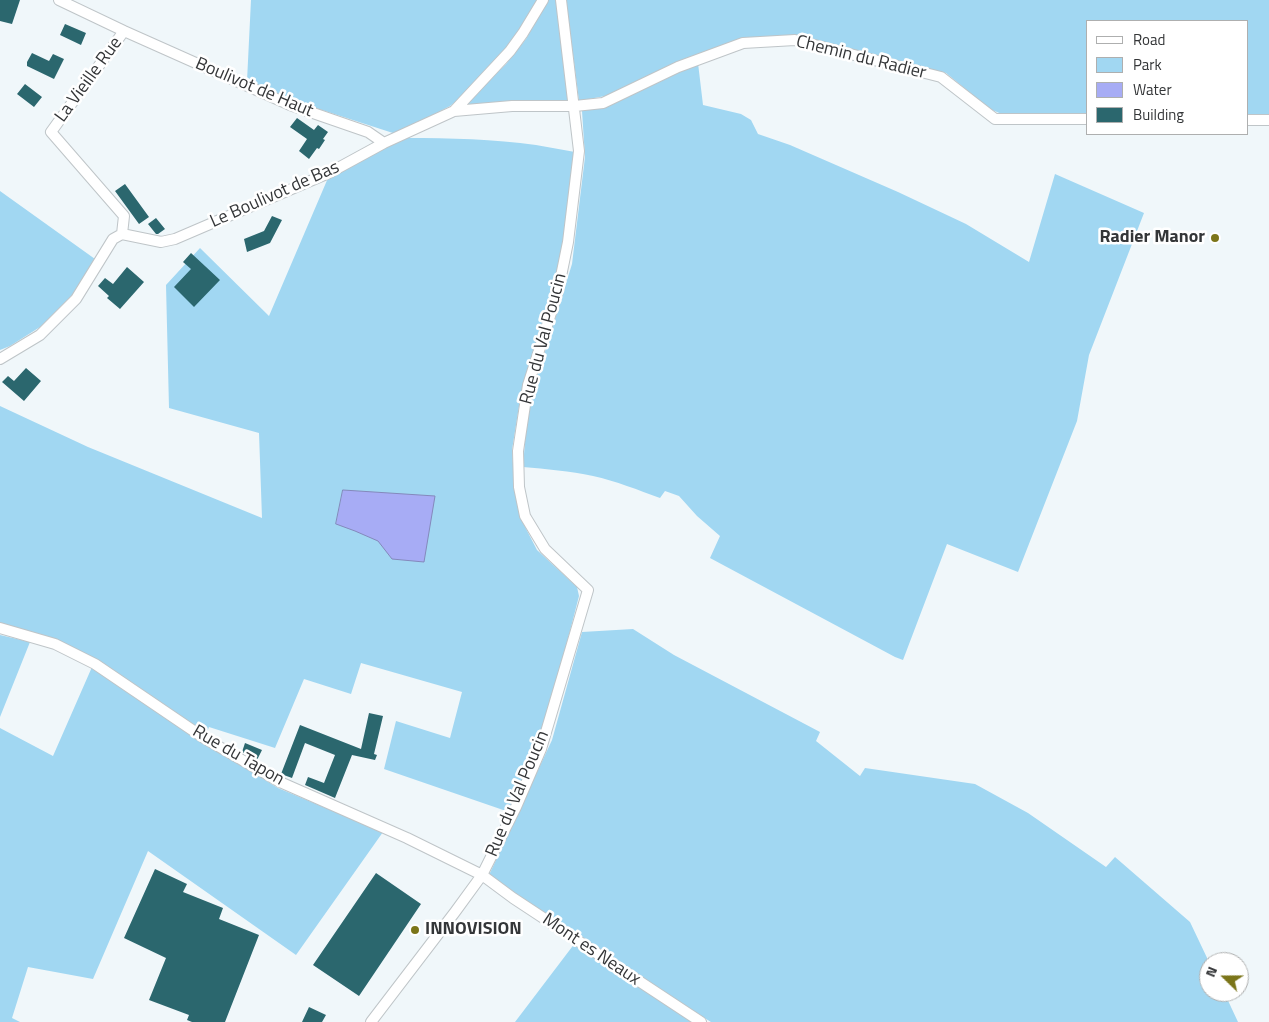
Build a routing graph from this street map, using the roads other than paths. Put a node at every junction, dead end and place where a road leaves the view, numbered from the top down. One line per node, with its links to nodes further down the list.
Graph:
1 (59, 0): 4 (street, La Vieille Rue)
2 (543, 0): 6 (street, Le Boulivot de Bas)
3 (561, 0): 5 (street, Rue du Val Poucin)
4 (124, 31): 10 (street, Boulivot de Haut); 11 (street, La Vieille Rue)
5 (574, 106): 6 (street, Chemin du Radier); 7 (street, Chemin du Radier); 14 (street, Rue du Val Poucin)
6 (454, 110): 10 (street, Le Boulivot de Bas)
7 (1086, 119)
8 (1249, 120): 9 (street)
9 (1269, 120)
10 (384, 143): 11 (street, Le Boulivot de Bas)
11 (122, 234): 12 (street)
12 (0, 359)
13 (0, 628): 14 (street, Rue du Tapon)
14 (482, 875): 15 (street); 16 (street, Mont es Neaux)
15 (371, 1022)
16 (702, 1022)

